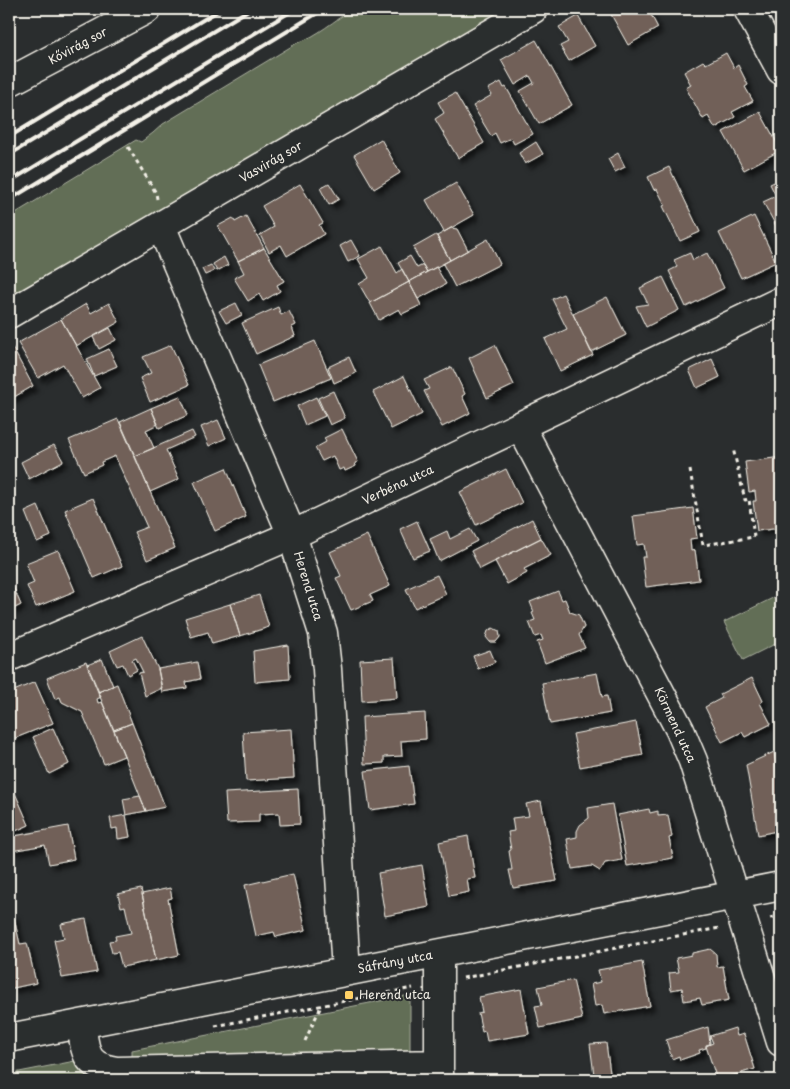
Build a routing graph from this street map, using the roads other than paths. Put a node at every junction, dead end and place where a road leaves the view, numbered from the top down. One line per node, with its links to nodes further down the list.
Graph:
1 (147, 9): 5 (street, Kővirág sor)
2 (533, 9): 6 (street, Vasvirág sor)
3 (748, 9): 4 (street)
4 (781, 70)
5 (9, 82)
6 (160, 226): 8 (street, Vasvirág sor); 10 (street, Herend utca)
7 (781, 301): 9 (street, Verbéna utca)
8 (9, 314)
9 (521, 427): 10 (street, Verbéna utca); 13 (street, Körmend utca)
10 (292, 535): 11 (street, Verbéna utca); 15 (street, Herend utca)
11 (9, 657)
12 (781, 886): 13 (street, Sáfrány utca)
13 (735, 895): 14 (street, Sáfrány utca); 18 (street, Körmend utca)
14 (439, 954): 15 (street, Sáfrány utca); 19 (street)
15 (346, 971): 16 (street, Sáfrány utca)
16 (81, 1024): 17 (street, Sáfrány utca); 19 (street)
17 (9, 1038)
18 (781, 1042)
19 (439, 1072)

